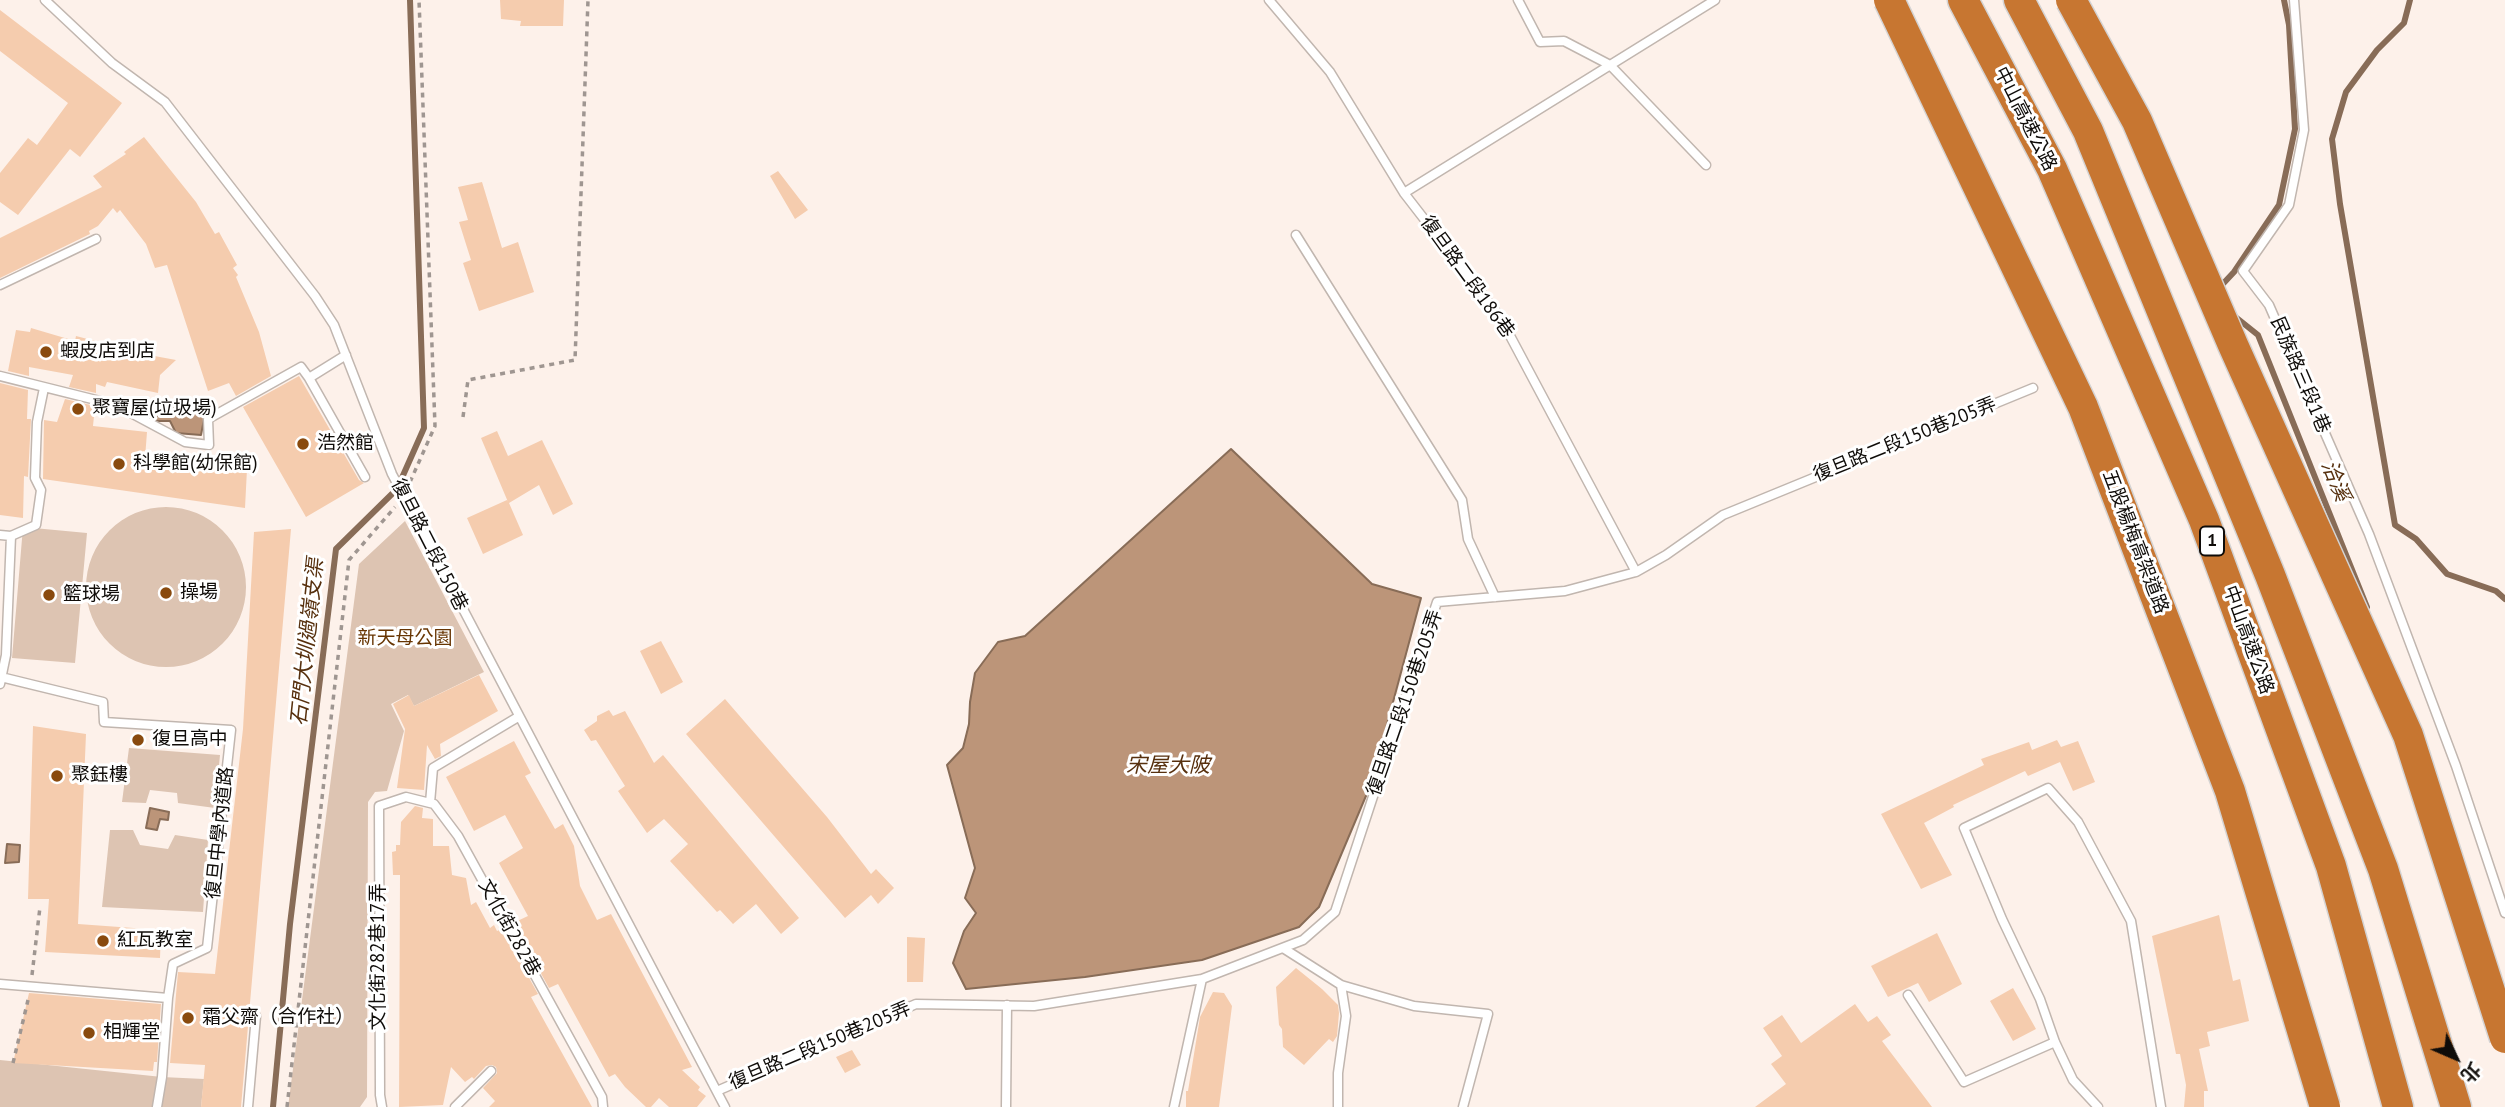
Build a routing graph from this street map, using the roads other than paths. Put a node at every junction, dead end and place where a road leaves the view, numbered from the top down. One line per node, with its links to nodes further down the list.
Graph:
1 (45, 0): 16 (lane, 復旦路二段150巷)
2 (1269, 0): 12 (lane, 復旦路二段186巷)
3 (1518, 0): 10 (lane)
4 (1889, 0): 55 (highway, 五股楊梅高架道路, bridge)
5 (1963, 0): 56 (highway, 中山高速公路 / 1)
6 (2019, 0): 57 (highway, 1)
7 (2071, 0): 39 (highway, bridge)
8 (2294, 0): 30 (lane, 民族路三段1巷)
9 (1709, 2): 10 (lane)
10 (1610, 65): 11 (lane); 12 (lane)
11 (1706, 165)
12 (1404, 193): 24 (lane, 復旦路二段186巷)
13 (1296, 235): 25 (lane)
14 (96, 239): 15 (lane)
15 (0, 285)
16 (346, 355): 18 (lane); 28 (lane, 復旦路二段150巷)
17 (0, 376): 19 (lane)
18 (309, 378): 19 (lane); 21 (lane)
19 (44, 388): 23 (lane)
20 (2033, 388): 24 (lane, 復旦路二段150巷205弄)
21 (365, 477)
22 (0, 535): 23 (lane)
23 (11, 536): 26 (lane)
24 (1636, 572): 25 (lane, 復旦路二段150巷205弄)
25 (1495, 597): 31 (lane, 復旦路二段150巷205弄)
26 (1, 677): 27 (lane); 36 (lane, 復旦中學內道路)
27 (0, 684)
28 (518, 717): 29 (lane); 42 (lane, 復旦路二段150巷)
29 (430, 803): 45 (lane, 文化街282巷17弄); 47 (lane, 文化街282巷)
30 (2505, 913)
31 (1283, 948): 32 (lane, 復旦路二段150巷205弄); 34 (lane)
32 (1202, 979): 37 (lane, 復旦路二段150巷205弄); 50 (lane)
33 (0, 984): 36 (lane)
34 (1341, 985): 51 (lane); 52 (lane)
35 (1908, 995): 40 (lane)
36 (168, 998): 43 (lane)
37 (1007, 1005): 42 (lane, 復旦路二段150巷205弄); 49 (lane)
38 (256, 1016): 44 (lane)
39 (2505, 1038)
40 (2054, 1042): 53 (lane); 54 (lane)
41 (491, 1071): 46 (lane)
42 (717, 1091): 48 (lane, 復旦路二段150巷)
43 (157, 1107)
44 (248, 1107)
45 (382, 1107)
46 (455, 1107)
47 (603, 1107)
48 (725, 1107)
49 (1006, 1107)
50 (1174, 1107)
51 (1338, 1107)
52 (1463, 1107)
53 (2098, 1107)
54 (2161, 1107)
55 (2325, 1107)
56 (2398, 1107)
57 (2456, 1107)

